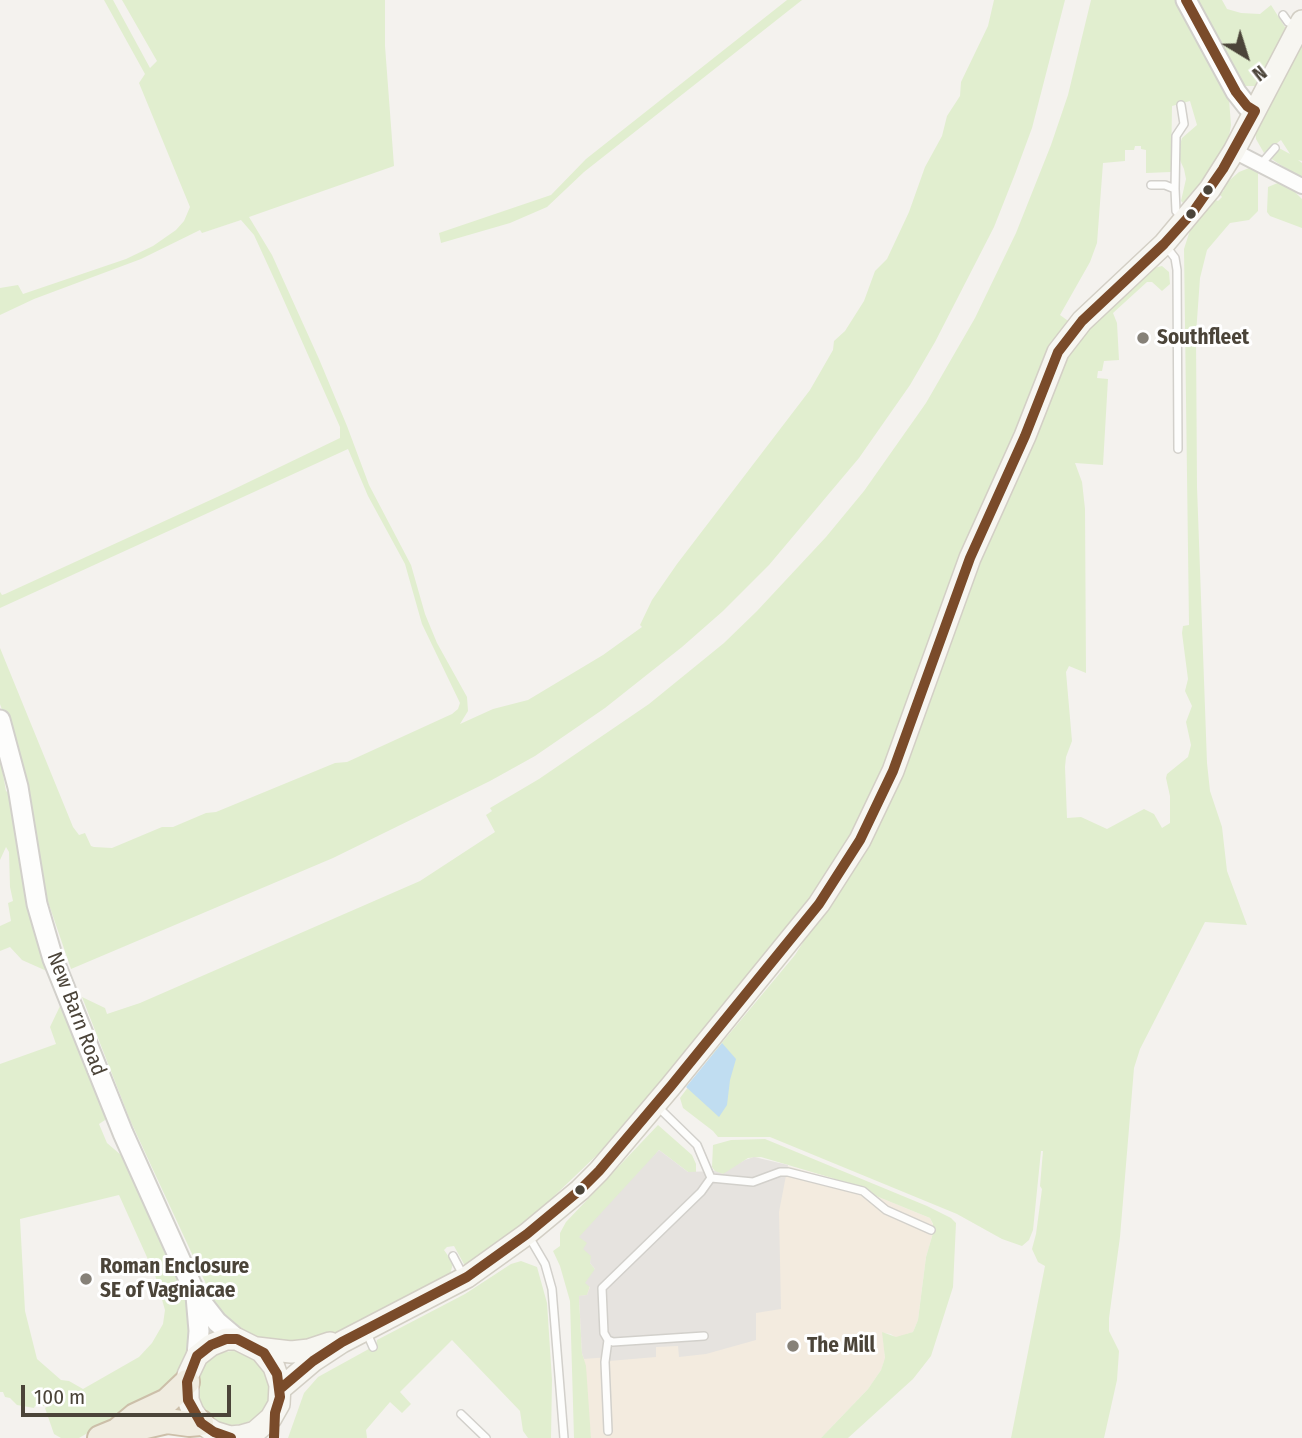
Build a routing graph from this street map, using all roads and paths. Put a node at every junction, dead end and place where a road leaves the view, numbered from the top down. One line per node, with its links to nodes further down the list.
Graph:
1 (1186, 0): 4 (street)
2 (1295, 21): 4 (main road)
3 (1181, 105): 10 (lane)
4 (1255, 111): 6 (main road)
5 (1275, 148): 7 (lane)
6 (1234, 150): 7 (street); 11 (main road)
7 (1261, 164): 9 (street)
8 (1151, 185): 10 (lane)
9 (1302, 186)
10 (1175, 189): 11 (lane)
11 (1185, 221): 12 (main road)
12 (1164, 244): 13 (lane); 15 (main road)
13 (1178, 449)
14 (0, 720): 21 (street, New Barn Road)
15 (655, 1104): 16 (lane); 18 (main road)
16 (711, 1178): 17 (lane); 24 (lane)
17 (931, 1230)
18 (527, 1234): 20 (main road); 36 (lane)
19 (453, 1255): 20 (lane)
20 (464, 1278): 25 (main road)
21 (196, 1295): 23 (street, New Barn Road); 27 (street, New Barn Road)
22 (704, 1336): 24 (lane)
23 (237, 1339): 26 (main road); 27 (main road)
24 (608, 1340): 33 (lane)
25 (342, 1342): 26 (main road); 29 (main road)
26 (257, 1348): 29 (main road)
27 (197, 1356): 28 (main road)
28 (187, 1382): 32 (main road); 34 (highway)
29 (280, 1389): 30 (main road)
30 (275, 1413): 35 (main road); 37 (main road)
31 (461, 1414): 38 (lane)
32 (201, 1423): 34 (highway); 35 (main road)
33 (608, 1431)
34 (104, 1436)
35 (231, 1437)
36 (565, 1437)
37 (274, 1438)
38 (486, 1438)

